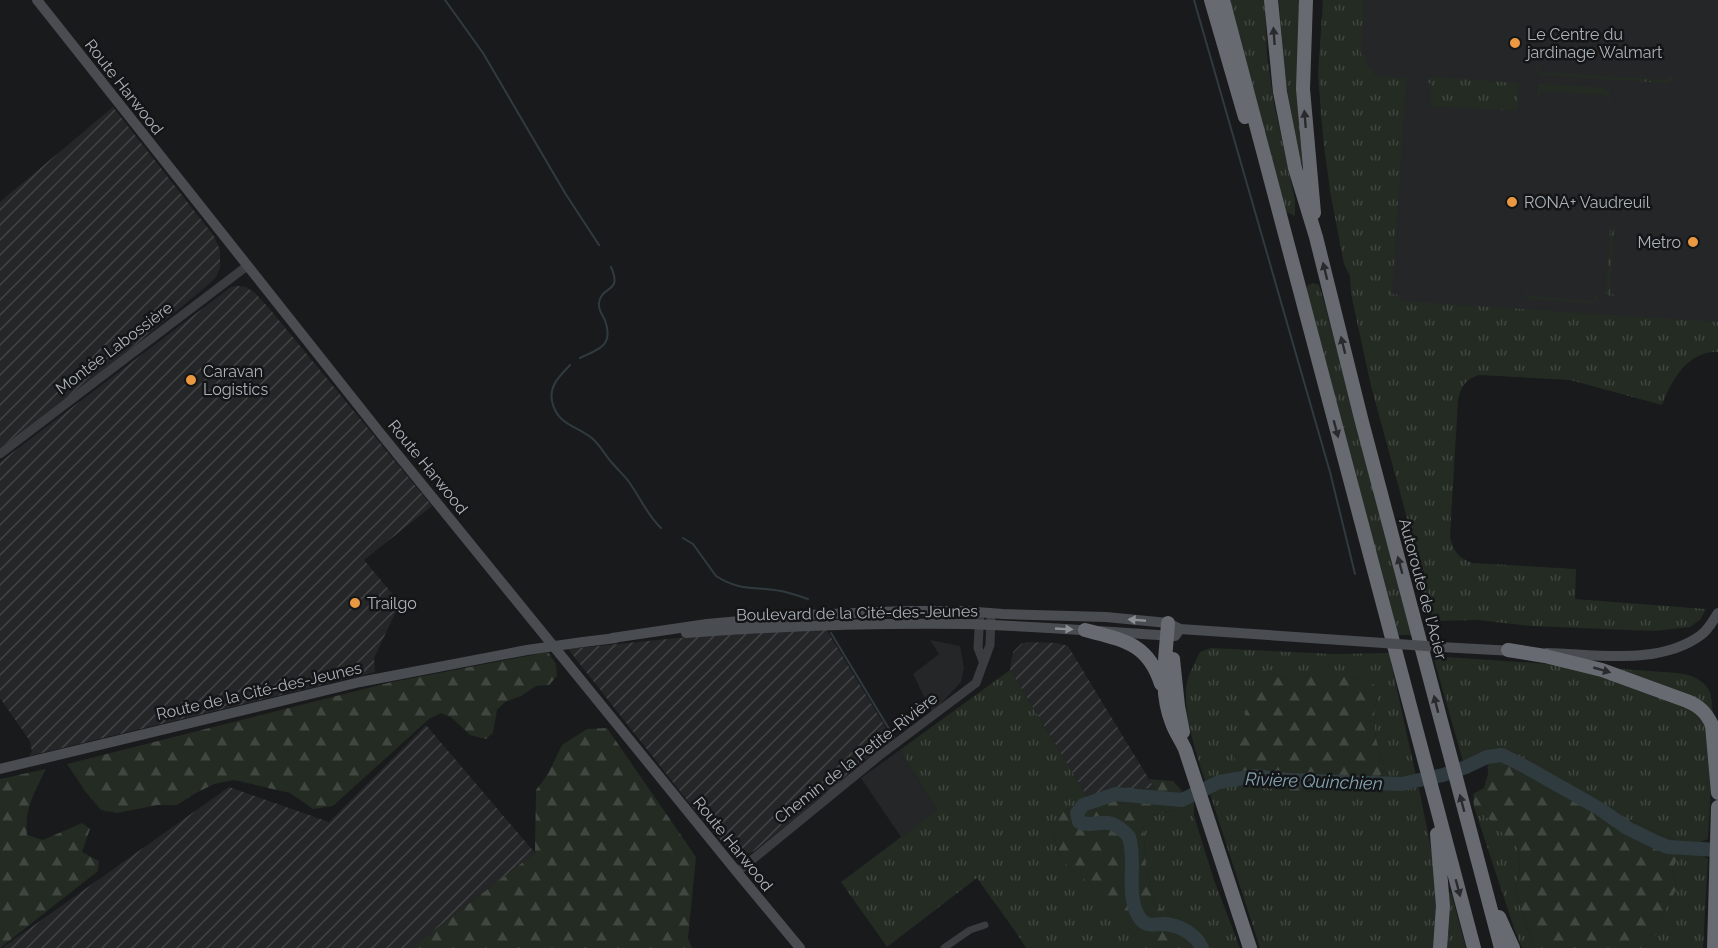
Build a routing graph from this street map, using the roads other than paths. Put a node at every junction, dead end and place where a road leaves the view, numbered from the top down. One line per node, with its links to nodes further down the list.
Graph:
1 (37, 0): 7 (main road, Route Harwood)
2 (1210, 0): 8 (highway)
3 (1224, 0): 8 (highway)
4 (1271, 0): 6 (highway, one-way to 4)
5 (1306, 0): 6 (highway, one-way to 5)
6 (1316, 237): 26 (highway, Autoroute de l'Acier, one-way to 6)
7 (247, 266): 9 (street, Montée Labossière); 25 (main road, Route Harwood)
8 (1309, 332): 21 (highway, one-way to 21)
9 (0, 454)
10 (986, 613): 12 (street, Chemin de la Petite-Rivière); 14 (main road, Boulevard de la Cité-des-Jeunes, one-way to 10); 15 (main road, Boulevard de la Cité-des-Jeunes)
11 (1718, 613): 17 (main road, Boulevard de la Cité-des-Jeunes)
12 (985, 625): 13 (main road, Boulevard de la Cité-des-Jeunes, one-way to 13); 15 (main road, Boulevard de la Cité-des-Jeunes); 25 (street, Chemin de la Petite-Rivière)
13 (1085, 630): 14 (main road, Boulevard de la Cité-des-Jeunes); 18 (highway)
14 (1172, 631): 17 (main road, Boulevard de la Cité-des-Jeunes, bridge); 18 (highway); 19 (highway)
15 (612, 638): 16 (main road, Boulevard de la Cité-des-Jeunes, bridge)
16 (527, 650): 20 (main road, Route de la Cité-des-Jeunes)
17 (1508, 650): 22 (highway, one-way to 22)
18 (1166, 700): 19 (highway)
19 (1185, 749): 31 (highway)
20 (0, 769)
21 (1432, 787): 32 (highway); 33 (highway, one-way to 33)
22 (1718, 793)
23 (1718, 807): 24 (highway)
24 (1717, 837): 28 (highway)
25 (736, 872): 29 (main road, Route Harwood)
26 (1483, 882): 34 (highway, Autoroute de l'Acier); 35 (highway)
27 (985, 925): 30 (street)
28 (1713, 944)
29 (800, 948)
30 (944, 948)
31 (1252, 948)
32 (1440, 948)
33 (1474, 948)
34 (1501, 948)
35 (1513, 948)

